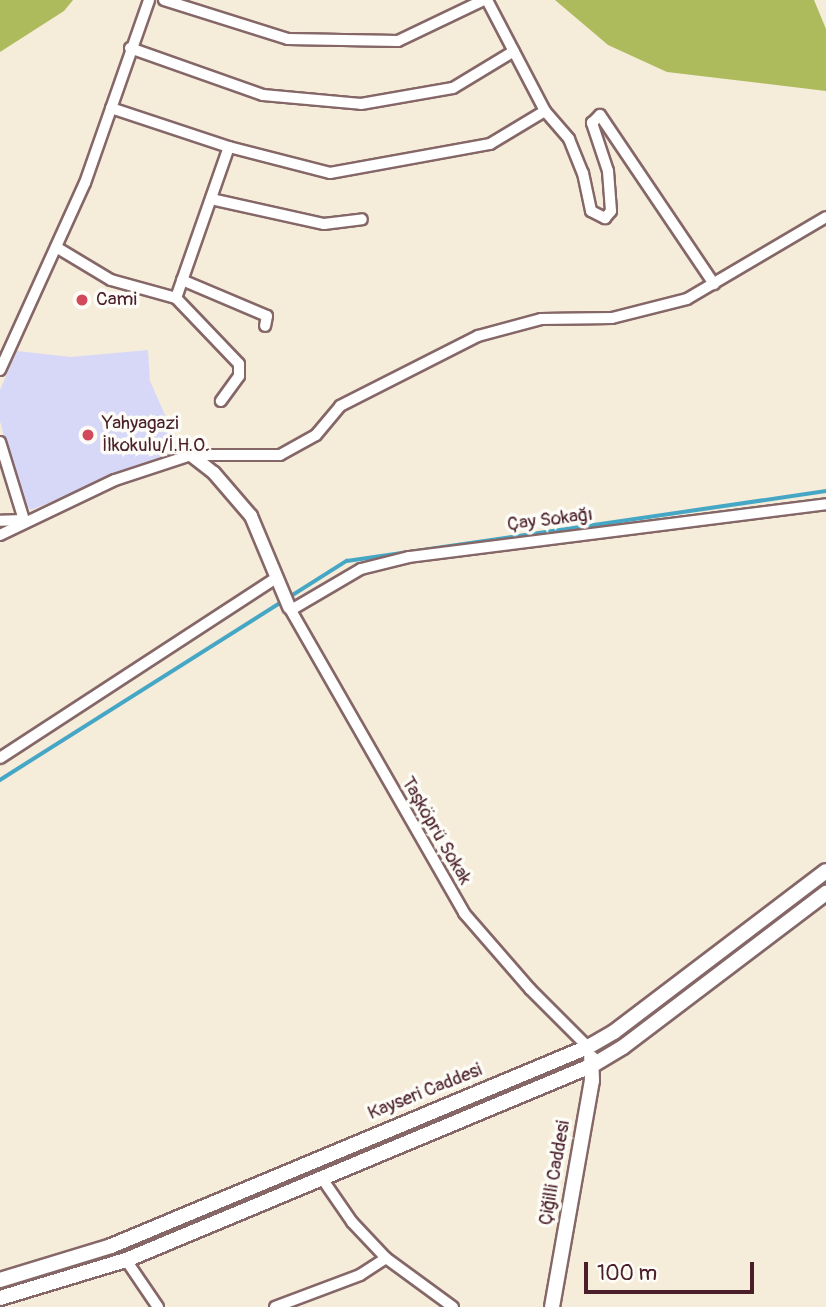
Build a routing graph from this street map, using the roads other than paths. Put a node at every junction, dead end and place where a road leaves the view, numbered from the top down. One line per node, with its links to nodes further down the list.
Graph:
1 (149, 0): 4 (street)
2 (163, 0): 3 (street)
3 (485, 0): 5 (street)
4 (130, 48): 5 (street); 6 (street)
5 (514, 51): 7 (street)
6 (111, 108): 8 (street); 12 (street)
7 (545, 111): 8 (street); 14 (street)
8 (229, 147): 9 (street)
9 (211, 198): 11 (street); 13 (street)
10 (826, 217): 14 (street)
11 (362, 219)
12 (56, 247): 15 (street); 17 (street)
13 (183, 280): 15 (street); 16 (street)
14 (714, 284): 20 (street)
15 (176, 298): 18 (street)
16 (265, 326)
17 (0, 370)
18 (222, 401)
19 (0, 442): 22 (street)
20 (191, 455): 22 (street); 25 (street)
21 (826, 504): 26 (street, Çay Sokağı)
22 (24, 520): 23 (street); 24 (street)
23 (0, 522)
24 (0, 535)
25 (276, 578): 26 (street); 27 (street)
26 (290, 608): 30 (street, Taşköprü Sokak)
27 (0, 758)
28 (826, 871): 30 (main road, Kayseri Caddesi)
29 (826, 893): 31 (main road, Kayseri Caddesi)
30 (588, 1047): 31 (main road, Çiğilli Caddesi); 35 (main road, Kayseri Caddesi)
31 (593, 1065): 32 (main road, Kayseri Caddesi); 40 (main road, Çiğilli Caddesi)
32 (321, 1177): 33 (street); 34 (main road, Kayseri Caddesi)
33 (386, 1258): 38 (street); 39 (street)
34 (126, 1260): 36 (main road, Kayseri Caddesi); 37 (street)
35 (0, 1280)
36 (0, 1298)
37 (158, 1307)
38 (275, 1307)
39 (453, 1307)
40 (552, 1307)

